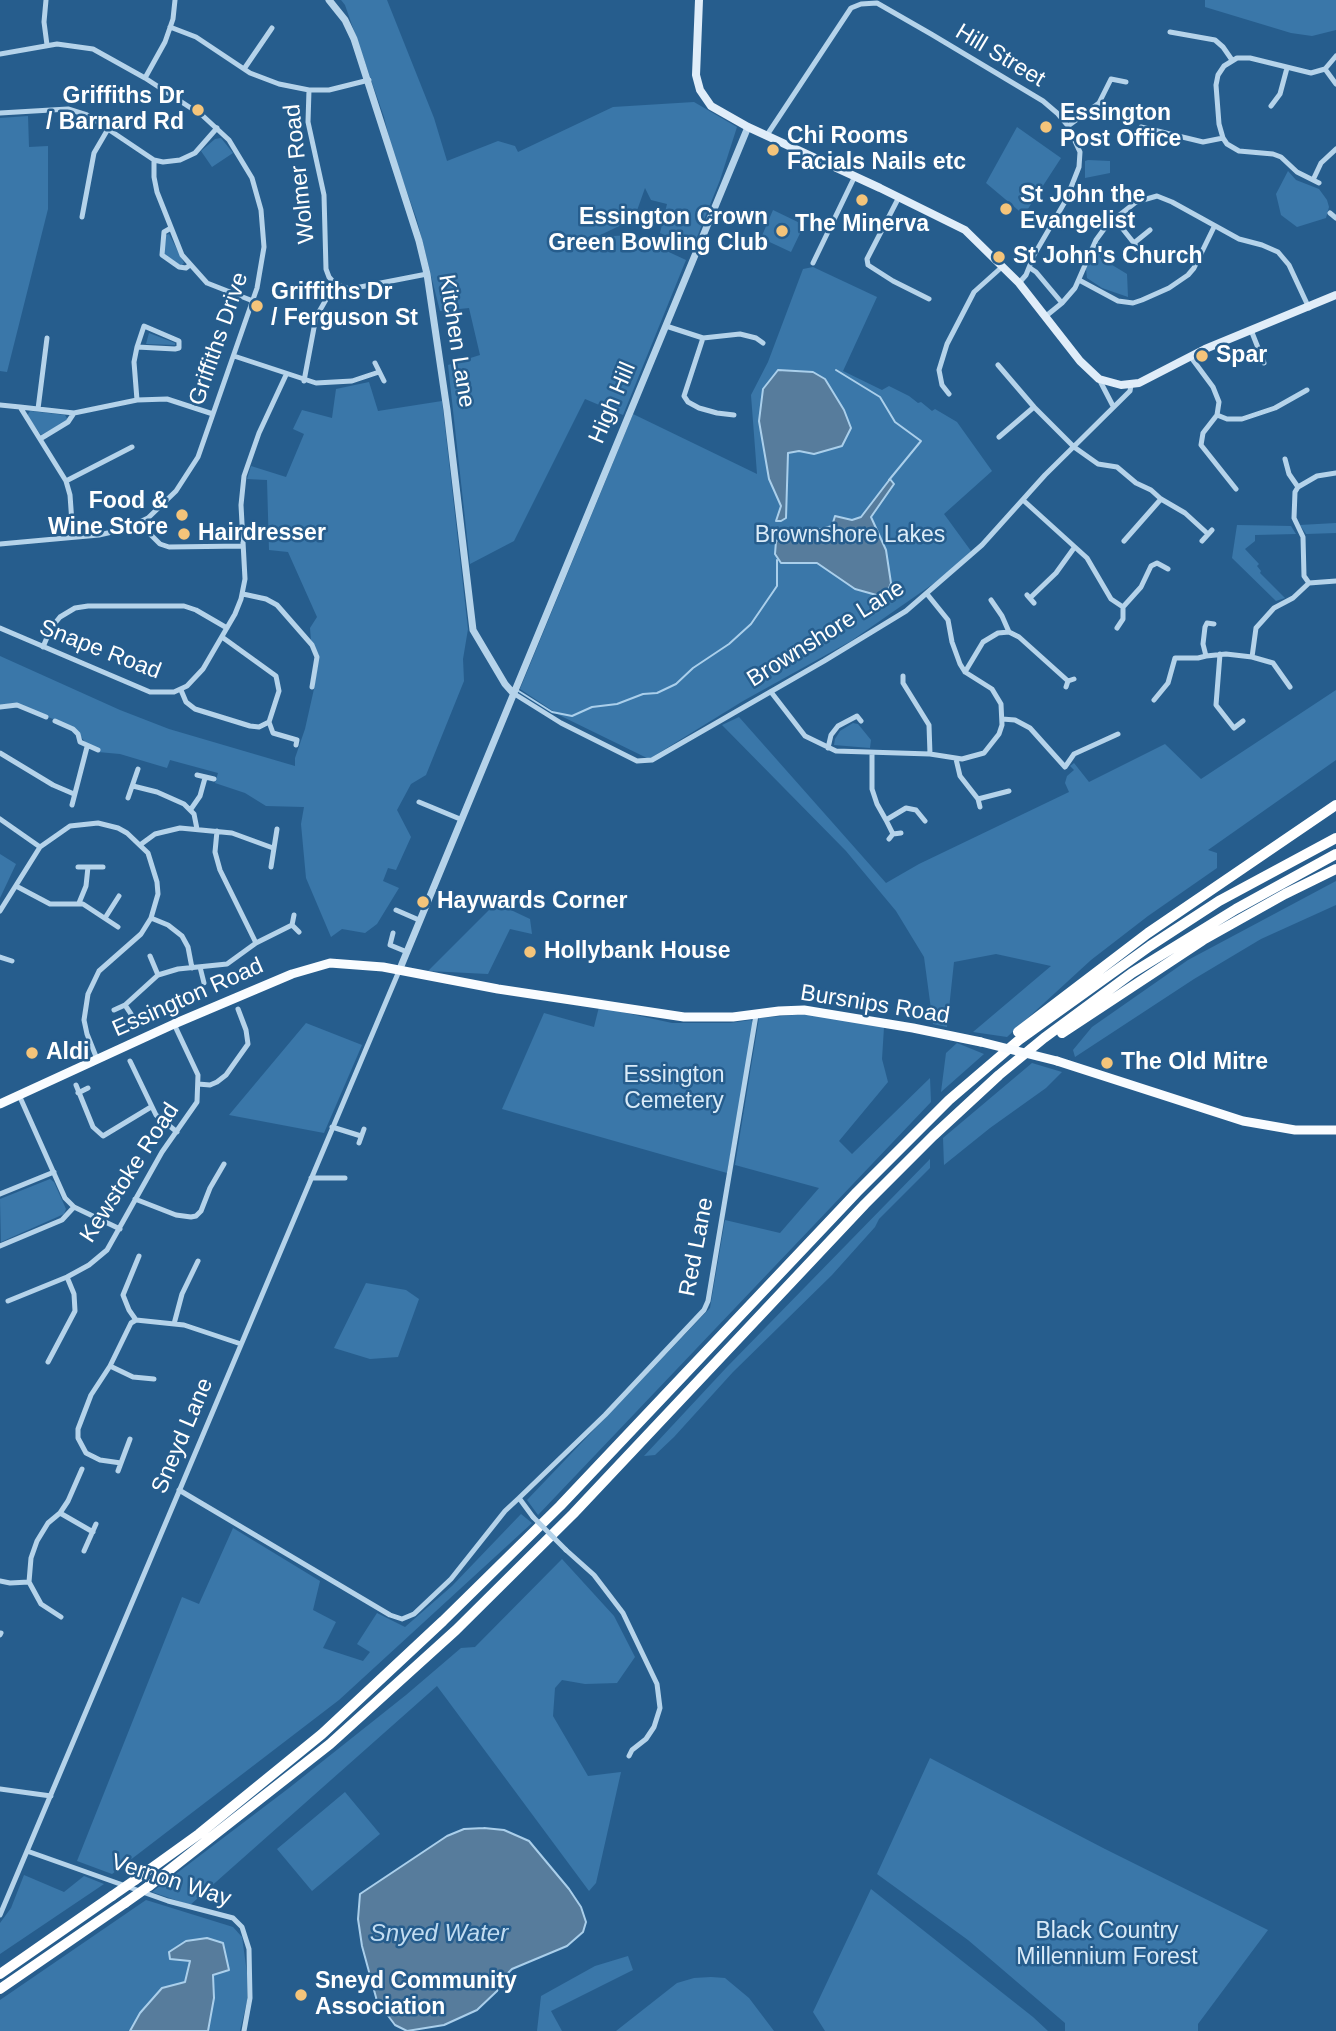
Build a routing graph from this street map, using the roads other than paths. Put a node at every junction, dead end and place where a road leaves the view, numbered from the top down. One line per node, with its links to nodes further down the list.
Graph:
1 (46, 0): 9 (street)
2 (175, 0): 6 (street)
3 (329, 0): 17 (street, Kitchen Lane)
4 (699, 0): 24 (main road)
5 (853, 3): 23 (street, Hill Street); 28 (street, Hill Street)
6 (170, 27): 14 (street); 16 (street)
7 (272, 28): 14 (street)
8 (1174, 36): 12 (street)
9 (47, 45): 10 (street, Griffiths Drive); 16 (street, Griffiths Drive)
10 (0, 54)
11 (1336, 56): 15 (street)
12 (1232, 60): 13 (street); 29 (street)
13 (1287, 68): 15 (street); 21 (street)
14 (244, 69): 20 (street)
15 (1325, 69): 19 (street)
16 (145, 78): 26 (street, Griffiths Drive)
17 (369, 80): 20 (street); 47 (street, Kitchen Lane)
18 (1126, 82): 23 (street)
19 (1336, 84)
20 (309, 90): 50 (street, Wolmer Road)
21 (1271, 106)
22 (0, 113): 27 (street)
23 (1068, 126): 46 (street, Hill Street)
24 (748, 127): 28 (main road); 57 (street, High Hill)
25 (1141, 127): 29 (street)
26 (217, 128): 31 (street); 53 (street, Griffiths Drive)
27 (108, 129): 31 (street); 35 (street)
28 (767, 135): 32 (main road)
29 (1223, 138): 30 (street)
30 (1335, 146)
31 (154, 160): 39 (street)
32 (855, 176): 33 (main road); 43 (street)
33 (899, 197): 45 (main road); 52 (street)
34 (1330, 213): 37 (street)
35 (82, 217)
36 (1114, 218): 38 (street); 41 (street); 48 (street)
37 (1336, 218)
38 (1214, 227): 48 (street); 55 (street)
39 (171, 228): 44 (street); 44 (street)
40 (1150, 230): 41 (street)
41 (1134, 243): 42 (street)
42 (1149, 262)
43 (813, 263)
44 (190, 265): 53 (street)
45 (1003, 266): 49 (main road); 77 (street)
46 (1030, 268): 49 (street, Hill Street); 54 (street)
47 (426, 274): 50 (street); 141 (street, Kitchen Lane)
48 (1079, 280): 54 (street)
49 (1019, 283): 56 (main road)
50 (335, 284): 73 (street)
51 (1336, 295): 55 (main road, Brownshore Lane)
52 (929, 299)
53 (253, 301): 65 (street, Griffiths Drive)
54 (1062, 303): 56 (street)
55 (1309, 308): 58 (main road, Brownshore Lane)
56 (1046, 316): 72 (main road)
57 (666, 327): 60 (street); 141 (street, High Hill)
58 (1251, 330): 66 (main road, Brownshore Lane); 68 (street)
59 (47, 338): 85 (street)
60 (703, 338): 61 (street); 78 (street)
61 (756, 338): 62 (street); 63 (street)
62 (763, 343)
63 (754, 345)
64 (137, 347): 64 (street); 80 (street)
65 (234, 356): 71 (street); 87 (street, Griffiths Drive)
66 (1190, 356): 75 (main road, Brownshore Lane); 89 (street)
67 (375, 363): 70 (street)
68 (1264, 363)
69 (998, 365): 84 (street)
70 (379, 372): 73 (street); 74 (street)
71 (286, 374): 73 (street); 110 (street, Snape Road)
72 (1099, 379): 75 (main road); 82 (street)
73 (304, 381)
74 (384, 381)
75 (1131, 385): 82 (street, Brownshore Lane)
76 (1307, 389): 89 (street)
77 (949, 394)
78 (684, 396): 79 (street); 88 (street)
79 (676, 397)
80 (136, 400): 86 (street); 87 (street)
81 (0, 405): 83 (street)
82 (1113, 406): 95 (street, Brownshore Lane)
83 (20, 407): 85 (street); 91 (street)
84 (1034, 407): 90 (street); 95 (street)
85 (38, 409): 86 (street)
86 (74, 413): 91 (street)
87 (213, 414): 105 (street, Griffiths Drive)
88 (734, 415)
89 (1217, 415): 92 (street)
90 (999, 436)
91 (40, 439): 100 (street)
92 (1201, 445): 93 (street); 102 (street)
93 (1194, 446)
94 (132, 447): 100 (street)
95 (1074, 447): 103 (street); 104 (street, Brownshore Lane)
96 (1285, 459): 97 (street)
97 (1287, 470): 99 (street); 101 (street)
98 (1336, 473): 101 (street)
99 (1278, 475)
100 (66, 481): 106 (street)
101 (1298, 487): 116 (street)
102 (1236, 489)
103 (1161, 499): 107 (street); 108 (street)
104 (1023, 500): 111 (street); 118 (street, Brownshore Lane)
105 (142, 522): 106 (street, Griffiths Drive); 110 (street)
106 (74, 537): 109 (street, Griffiths Drive)
107 (1124, 541)
108 (1202, 541)
109 (0, 544)
110 (243, 546): 117 (street, Snape Road)
111 (1074, 548): 119 (street); 121 (street)
112 (1160, 553): 113 (street)
113 (1157, 563): 114 (street); 121 (street)
114 (1168, 569)
115 (1336, 581): 116 (street)
116 (1309, 583): 131 (street)
117 (243, 594): 124 (street, Snape Road); 137 (street)
118 (927, 594): 132 (street); 140 (street, Brownshore Lane)
119 (1030, 599)
120 (991, 600): 126 (street)
121 (1123, 607): 125 (street)
122 (1198, 618): 130 (street)
123 (0, 628): 128 (street, Snape Road)
124 (227, 628): 127 (street, Snape Road); 128 (street)
125 (1116, 628)
126 (1009, 632): 132 (street); 134 (street)
127 (222, 637): 139 (street, Snape Road); 149 (street)
128 (43, 647): 139 (street, Snape Road)
129 (1220, 654): 130 (street); 131 (street); 151 (street)
130 (1206, 656): 142 (street)
131 (1252, 657): 138 (street)
132 (965, 672): 145 (street)
133 (903, 676): 135 (street)
134 (1070, 682)
135 (903, 683): 136 (street); 161 (street)
136 (895, 684)
137 (312, 687)
138 (1290, 687)
139 (181, 690): 149 (street)
140 (771, 692): 141 (street, Brownshore Lane); 157 (street)
141 (513, 693): 180 (street, High Hill)
142 (1154, 700)
143 (0, 707): 144 (street)
144 (46, 717)
145 (1002, 719): 162 (street); 163 (street)
146 (55, 721): 156 (street)
147 (861, 721): 157 (street)
148 (1243, 721): 151 (street)
149 (269, 722): 155 (street)
150 (1106, 728): 154 (street)
151 (1234, 728): 153 (street)
152 (1118, 734): 154 (street)
153 (1228, 736)
154 (1110, 737): 163 (street)
155 (296, 745)
156 (87, 747): 158 (street); 171 (street)
157 (828, 748): 160 (street)
158 (97, 750)
159 (0, 753): 171 (street)
160 (872, 754): 161 (street); 181 (street)
161 (930, 754): 162 (street)
162 (956, 759): 173 (street)
163 (1065, 766): 165 (street)
164 (138, 769): 169 (street)
165 (1071, 772)
166 (197, 775): 167 (street)
167 (205, 778): 168 (street); 178 (street)
168 (214, 779)
169 (133, 786): 172 (street); 178 (street)
170 (1009, 792): 173 (street)
171 (74, 794): 175 (street)
172 (128, 798)
173 (978, 799): 177 (street)
174 (418, 802): 180 (street)
175 (72, 805)
176 (1336, 805): 188 (highway)
177 (980, 807)
178 (191, 809): 183 (street)
179 (0, 819): 190 (street)
180 (460, 819): 207 (street, High Hill)
181 (886, 820): 182 (street); 186 (street)
182 (913, 821)
183 (197, 828): 185 (street); 189 (street)
184 (277, 829): 191 (street)
185 (217, 831): 191 (street); 212 (street)
186 (901, 834)
187 (1336, 838): 213 (highway)
188 (1287, 839): 213 (highway); 237 (highway)
189 (140, 845): 190 (street); 206 (street)
190 (40, 847): 198 (street)
191 (274, 848): 196 (street)
192 (1336, 854): 200 (highway)
193 (79, 867): 194 (street)
194 (88, 867): 195 (street); 201 (street)
195 (103, 867)
196 (271, 867)
197 (1336, 867): 200 (highway); 235 (highway)
198 (16, 886): 201 (street); 202 (street)
199 (120, 896): 205 (street)
200 (1247, 902): 235 (highway)
201 (79, 903): 205 (street)
202 (0, 911)
203 (396, 911): 207 (street)
204 (294, 915): 208 (street)
205 (105, 918): 209 (street)
206 (151, 918): 219 (street); 231 (street)
207 (419, 920): 214 (street, High Hill)
208 (292, 926): 210 (street); 212 (street)
209 (118, 927)
210 (299, 932)
211 (393, 933): 214 (street)
212 (256, 943): 218 (street)
213 (1150, 946): 237 (highway)
214 (407, 952): 220 (street, High Hill)
215 (150, 956): 221 (street)
216 (0, 957): 217 (street)
217 (12, 961)
218 (200, 967): 219 (street); 222 (street)
219 (192, 968): 221 (street)
220 (399, 971): 227 (main road, Bursnips Road); 230 (main road, Essington Road); 244 (street, Sneyd Lane)
221 (158, 975): 223 (street)
222 (204, 983)
223 (125, 1005): 225 (street); 226 (street)
224 (237, 1009): 228 (street)
225 (114, 1010)
226 (131, 1014)
227 (756, 1015): 245 (main road, Bursnips Road, bridge); 276 (street, Red Lane)
228 (242, 1018): 229 (street); 236 (street)
229 (232, 1022)
230 (174, 1024): 231 (main road, Essington Road); 236 (street, Kewstoke Road)
231 (97, 1059): 241 (main road, Essington Road)
232 (130, 1061): 234 (street)
233 (141, 1064): 234 (street)
234 (133, 1068): 243 (street)
235 (999, 1075): 292 (highway, bridge)
236 (198, 1084): 246 (street, Kewstoke Road)
237 (968, 1084): 291 (highway, bridge)
238 (76, 1085): 240 (street)
239 (88, 1088): 240 (street)
240 (78, 1093): 243 (street)
241 (19, 1095): 242 (main road, Essington Road); 249 (street)
242 (0, 1104)
243 (151, 1107): 246 (street)
244 (332, 1127): 247 (street); 250 (street, Sneyd Lane)
245 (1336, 1130)
246 (177, 1132): 253 (street, Kewstoke Road)
247 (361, 1136)
248 (224, 1164): 253 (street)
249 (54, 1172): 252 (street); 254 (street)
250 (311, 1178): 251 (street); 265 (street, Sneyd Lane)
251 (345, 1178)
252 (0, 1194)
253 (135, 1199): 255 (street, Kewstoke Road)
254 (74, 1207): 255 (street); 256 (street)
255 (120, 1229): 259 (street, Kewstoke Road)
256 (0, 1246)
257 (139, 1256): 263 (street)
258 (194, 1263): 264 (street)
259 (67, 1277): 260 (street, Kewstoke Road); 266 (street)
260 (16, 1297): 261 (street, Kewstoke Road); 262 (street)
261 (8, 1301)
262 (20, 1306)
263 (136, 1320): 264 (street); 267 (street)
264 (174, 1324): 265 (street)
265 (241, 1344): 275 (street, Sneyd Lane)
266 (48, 1362)
267 (110, 1366): 268 (street); 270 (street)
268 (146, 1387)
269 (130, 1440): 270 (street)
270 (121, 1463): 272 (street)
271 (82, 1469): 273 (street)
272 (118, 1471)
273 (77, 1483): 274 (street); 277 (street)
274 (85, 1487)
275 (179, 1490): 276 (street, Red Lane); 288 (street, Sneyd Lane)
276 (519, 1498): 286 (street, bridge)
277 (60, 1513): 279 (street); 282 (street)
278 (96, 1524): 279 (street)
279 (93, 1532): 280 (street)
280 (84, 1551)
281 (0, 1581): 282 (street)
282 (29, 1582): 283 (street)
283 (51, 1611): 284 (street); 285 (street)
284 (61, 1616)
285 (47, 1619)
286 (629, 1756)
287 (0, 1789): 288 (street)
288 (51, 1796): 289 (street, Sneyd Lane)
289 (27, 1851): 290 (street, Sneyd Lane); 293 (street, Vernon Way)
290 (0, 1915)
291 (0, 1974)
292 (0, 1989)
293 (244, 2031)

